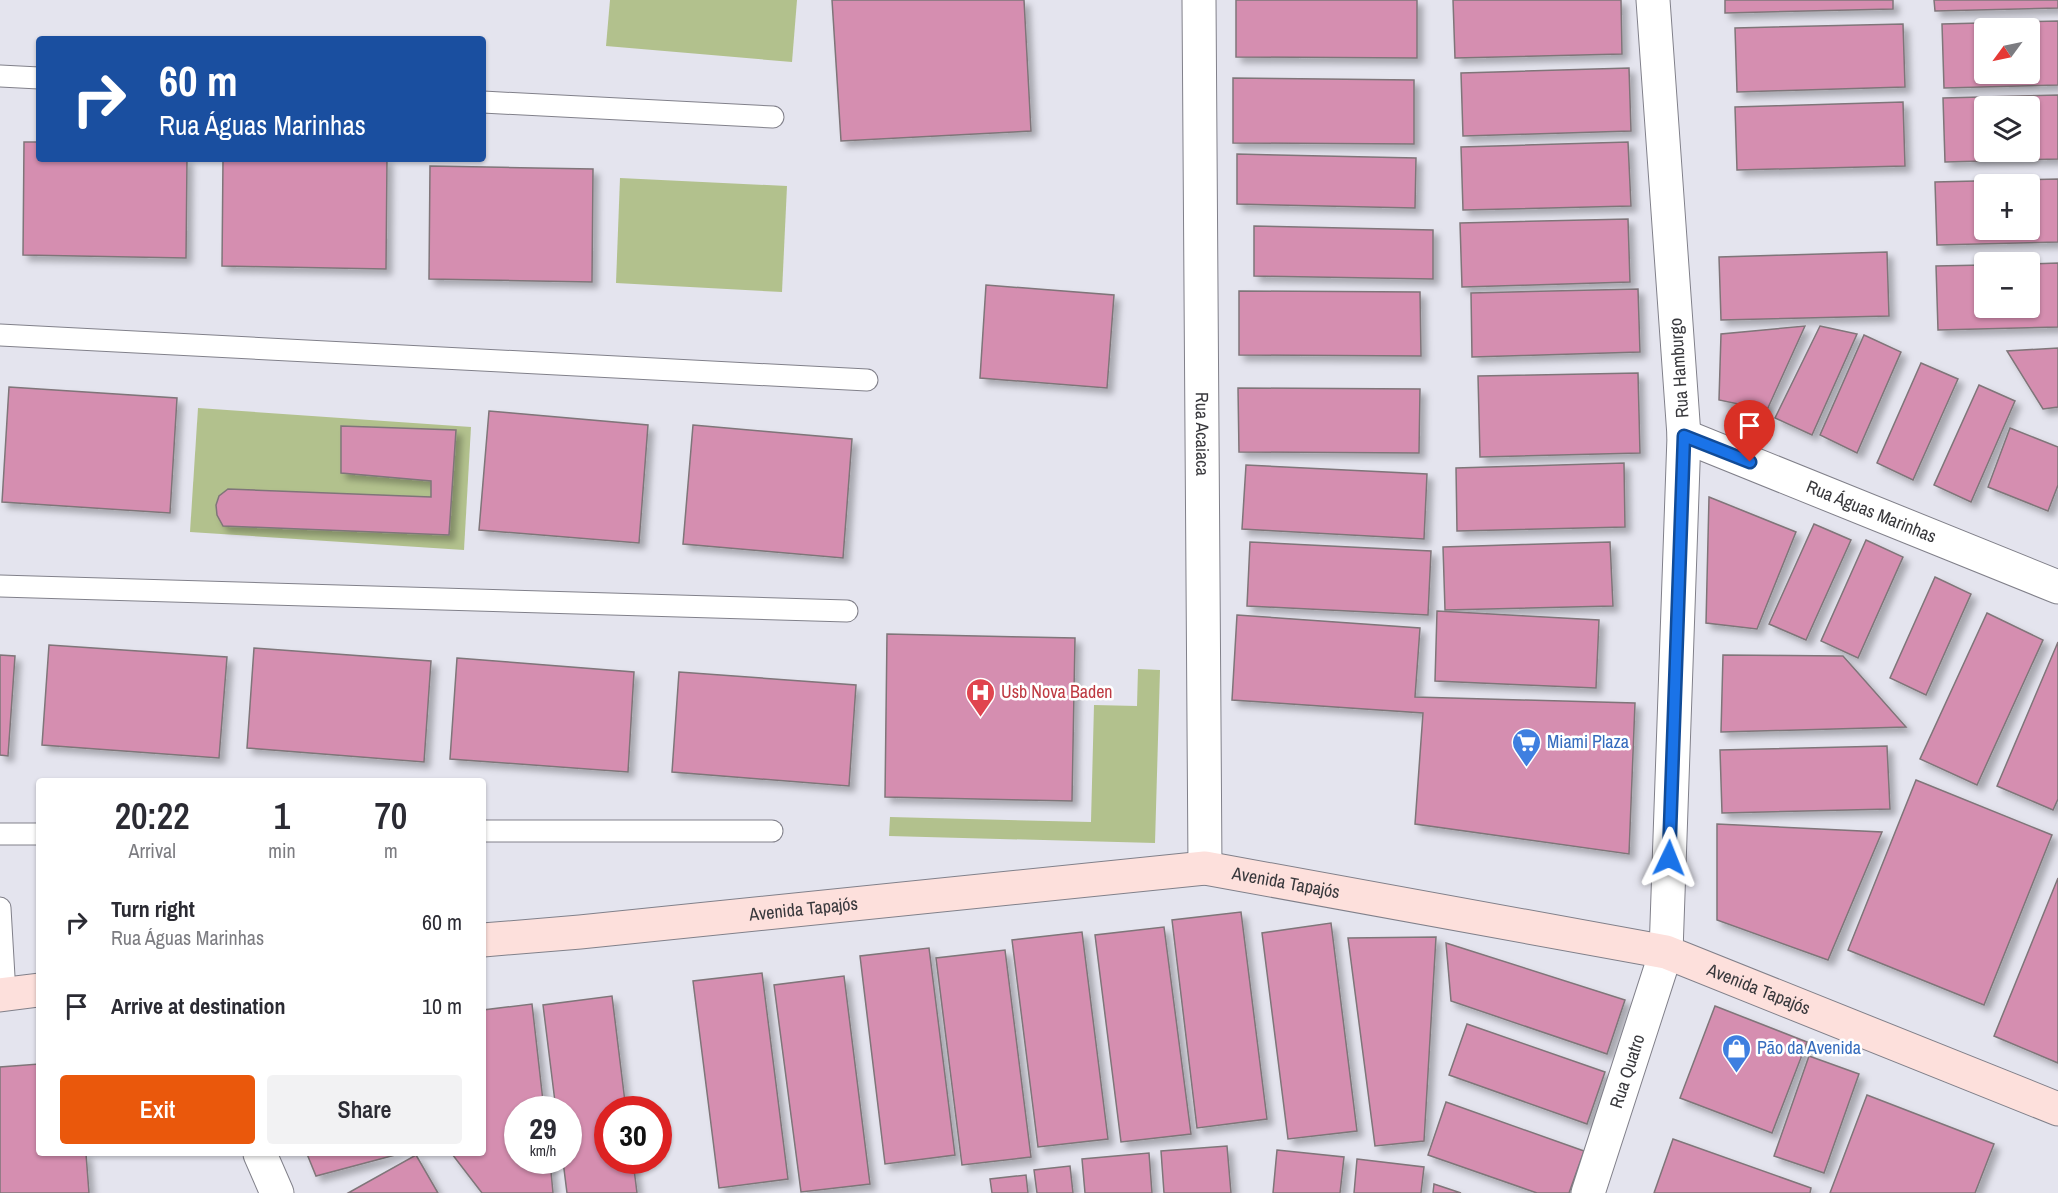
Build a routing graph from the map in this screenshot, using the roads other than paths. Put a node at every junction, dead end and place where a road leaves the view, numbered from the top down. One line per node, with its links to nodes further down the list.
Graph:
1 (1199, 0): 17 (street, Rua Acaiaca)
2 (1653, 0): 9 (street, Rua Hamburgo)
3 (0, 76): 4 (lane)
4 (36, 78)
5 (486, 102): 6 (lane)
6 (773, 117)
7 (0, 335): 8 (lane)
8 (867, 380)
9 (1684, 436): 11 (street, Rua Águas Marinhas); 20 (street, Rua Hamburgo)
10 (0, 586): 12 (lane)
11 (2058, 587)
12 (847, 611)
13 (486, 831): 14 (lane)
14 (772, 831)
15 (0, 834): 16 (lane)
16 (36, 834)
17 (1205, 868): 19 (main road, Avenida Tapajós); 20 (main road, Avenida Tapajós)
18 (0, 908): 22 (lane)
19 (486, 940)
20 (1665, 952): 23 (main road, Avenida Tapajós); 26 (street, Rua Quatro)
21 (36, 990): 22 (main road)
22 (3, 995)
23 (2058, 1109)
24 (261, 1156): 25 (street)
25 (277, 1193)
26 (1588, 1193)

